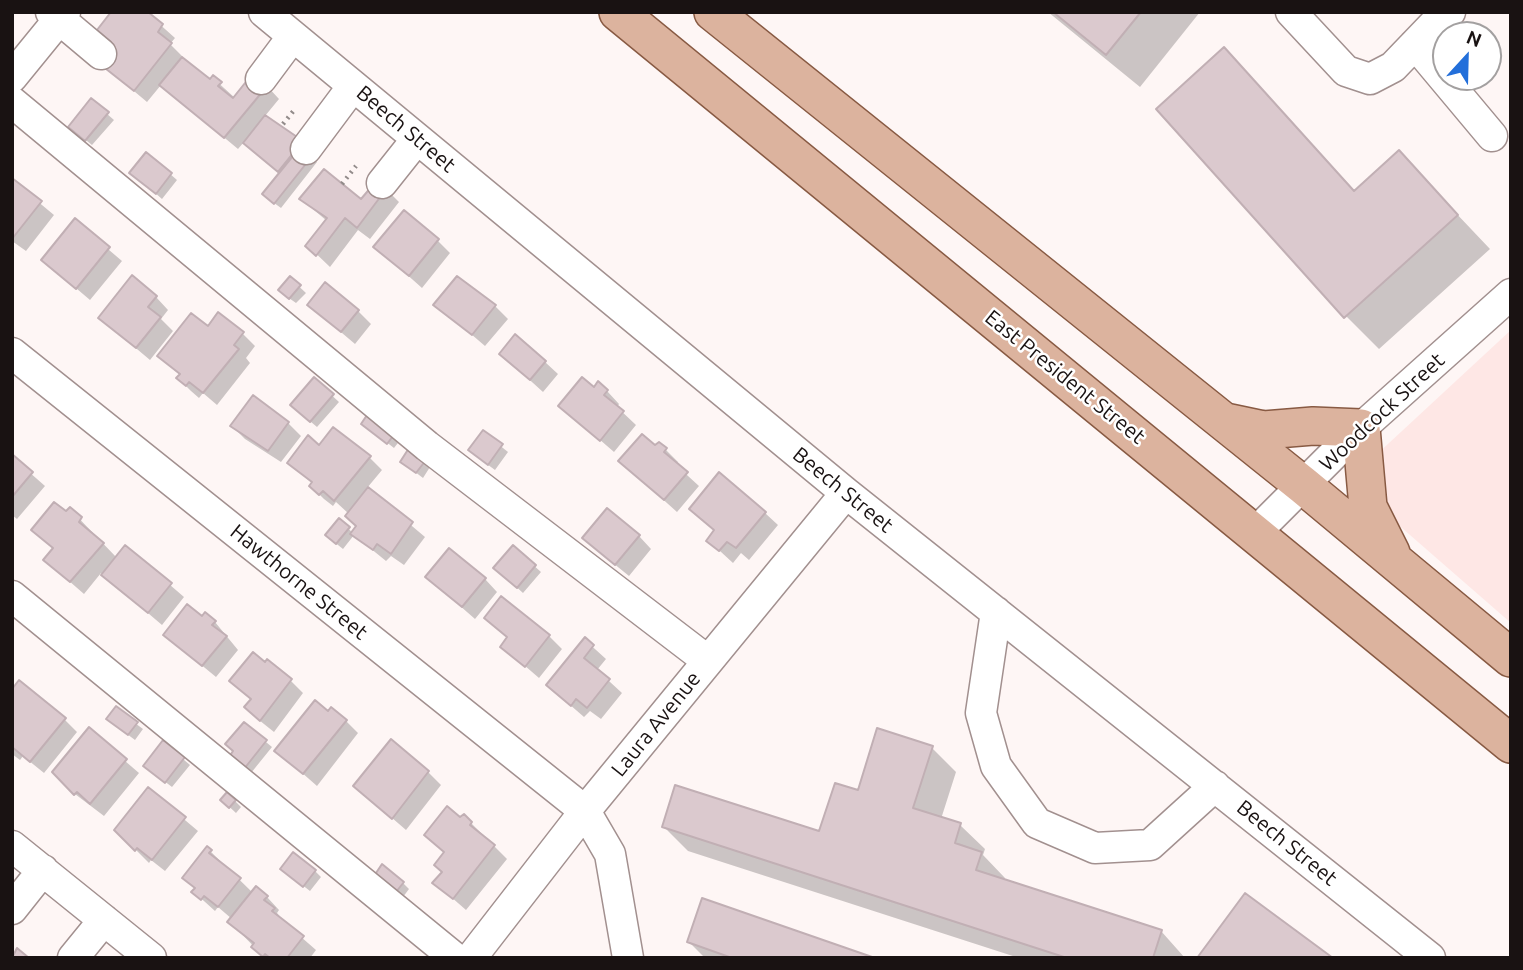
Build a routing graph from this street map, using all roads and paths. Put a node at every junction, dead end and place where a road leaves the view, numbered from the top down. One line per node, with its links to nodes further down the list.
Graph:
1 (264, 12): 7 (street, Beech Street)
2 (618, 12): 24 (main road, East President Street)
3 (713, 12): 20 (main road)
4 (1291, 12): 8 (street)
5 (1450, 12): 8 (street)
6 (58, 15): 9 (street); 10 (street)
7 (293, 36): 11 (street); 12 (street, Beech Street)
8 (1415, 44): 14 (street)
9 (101, 54)
10 (12, 76)
11 (261, 79)
12 (354, 86): 15 (street, Beech Street); 16 (street)
13 (12, 102): 29 (street)
14 (1492, 136)
15 (417, 139): 17 (street); 23 (street, Beech Street)
16 (306, 149)
17 (382, 183)
18 (1511, 294): 21 (street, Woodcock Street)
19 (12, 353): 32 (street, Hawthorne Street)
20 (1223, 422): 21 (main road); 22 (main road)
21 (1362, 428): 22 (street, Woodcock Street); 25 (main road)
22 (1304, 486): 24 (street, Woodcock Street); 25 (main road)
23 (846, 493): 27 (street, Beech Street); 29 (street, Laura Avenue)
24 (1255, 533): 30 (main road, East President Street)
25 (1398, 566): 28 (main road)
26 (12, 596): 39 (street)
27 (996, 612): 31 (street, Beech Street); 31 (street)
28 (1511, 658)
29 (708, 661): 32 (street, Laura Avenue)
30 (1511, 744)
31 (1215, 786): 42 (street, Beech Street)
32 (585, 811): 40 (street, Laura Avenue); 41 (street)
33 (12, 846): 34 (street)
34 (43, 870): 35 (street); 36 (street)
35 (12, 909)
36 (104, 920): 37 (street); 38 (street)
37 (73, 958)
38 (151, 958)
39 (455, 958)
40 (471, 958)
41 (628, 958)
42 (1430, 958)

